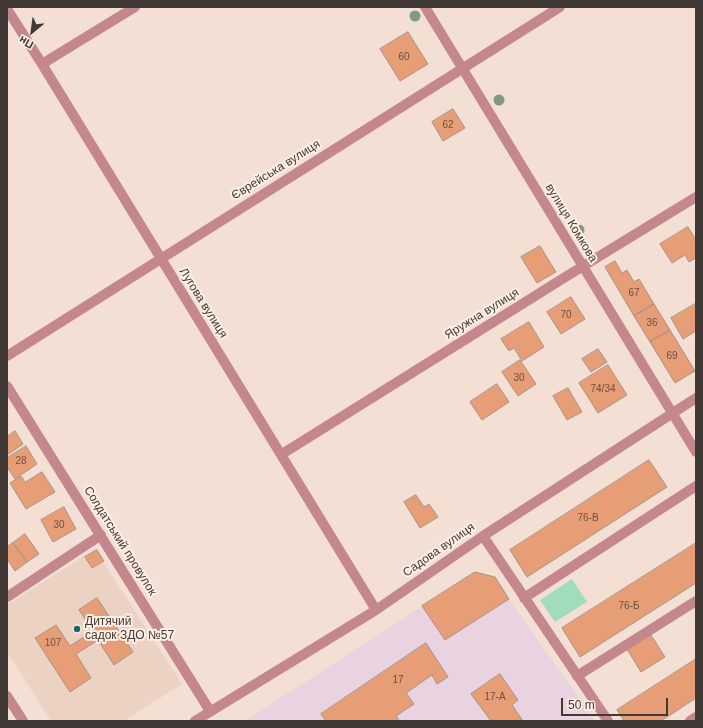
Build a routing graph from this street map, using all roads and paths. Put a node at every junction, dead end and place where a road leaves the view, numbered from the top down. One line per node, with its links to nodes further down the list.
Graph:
1 (135, 7): 5 (street)
2 (425, 7): 6 (street, вулиця Комкова)
3 (560, 7): 6 (street, Єврейська вулиця)
4 (7, 10): 5 (street, Лугова вулиця)
5 (42, 64): 8 (street, Лугова вулиця)
6 (462, 68): 8 (street, Єврейська вулиця); 9 (street, вулиця Комкова)
7 (696, 197): 9 (street, Яружна вулиця)
8 (160, 258): 10 (street, Єврейська вулиця); 15 (street, Лугова вулиця)
9 (582, 266): 13 (street, вулиця Комкова); 15 (street, Яружна вулиця)
10 (7, 356)
11 (7, 386): 17 (street, Солдатський провулок)
12 (696, 398): 13 (street, Садова вулиця)
13 (672, 413): 14 (street, вулиця Комкова); 18 (street, Садова вулиця)
14 (696, 452)
15 (282, 454): 22 (street, Лугова вулиця)
16 (696, 486): 20 (street)
17 (101, 535): 19 (street); 25 (street, Солдатський провулок)
18 (483, 536): 20 (street); 22 (street, Садова вулиця)
19 (7, 598)
20 (524, 598): 23 (street)
21 (696, 601): 23 (street)
22 (376, 610): 25 (street, Садова вулиця)
23 (577, 676): 29 (street)
24 (7, 696): 27 (street)
25 (210, 711): 28 (street, Садова вулиця)
26 (696, 717): 30 (street)
27 (23, 721)
28 (195, 721)
29 (608, 721)
30 (690, 721)

